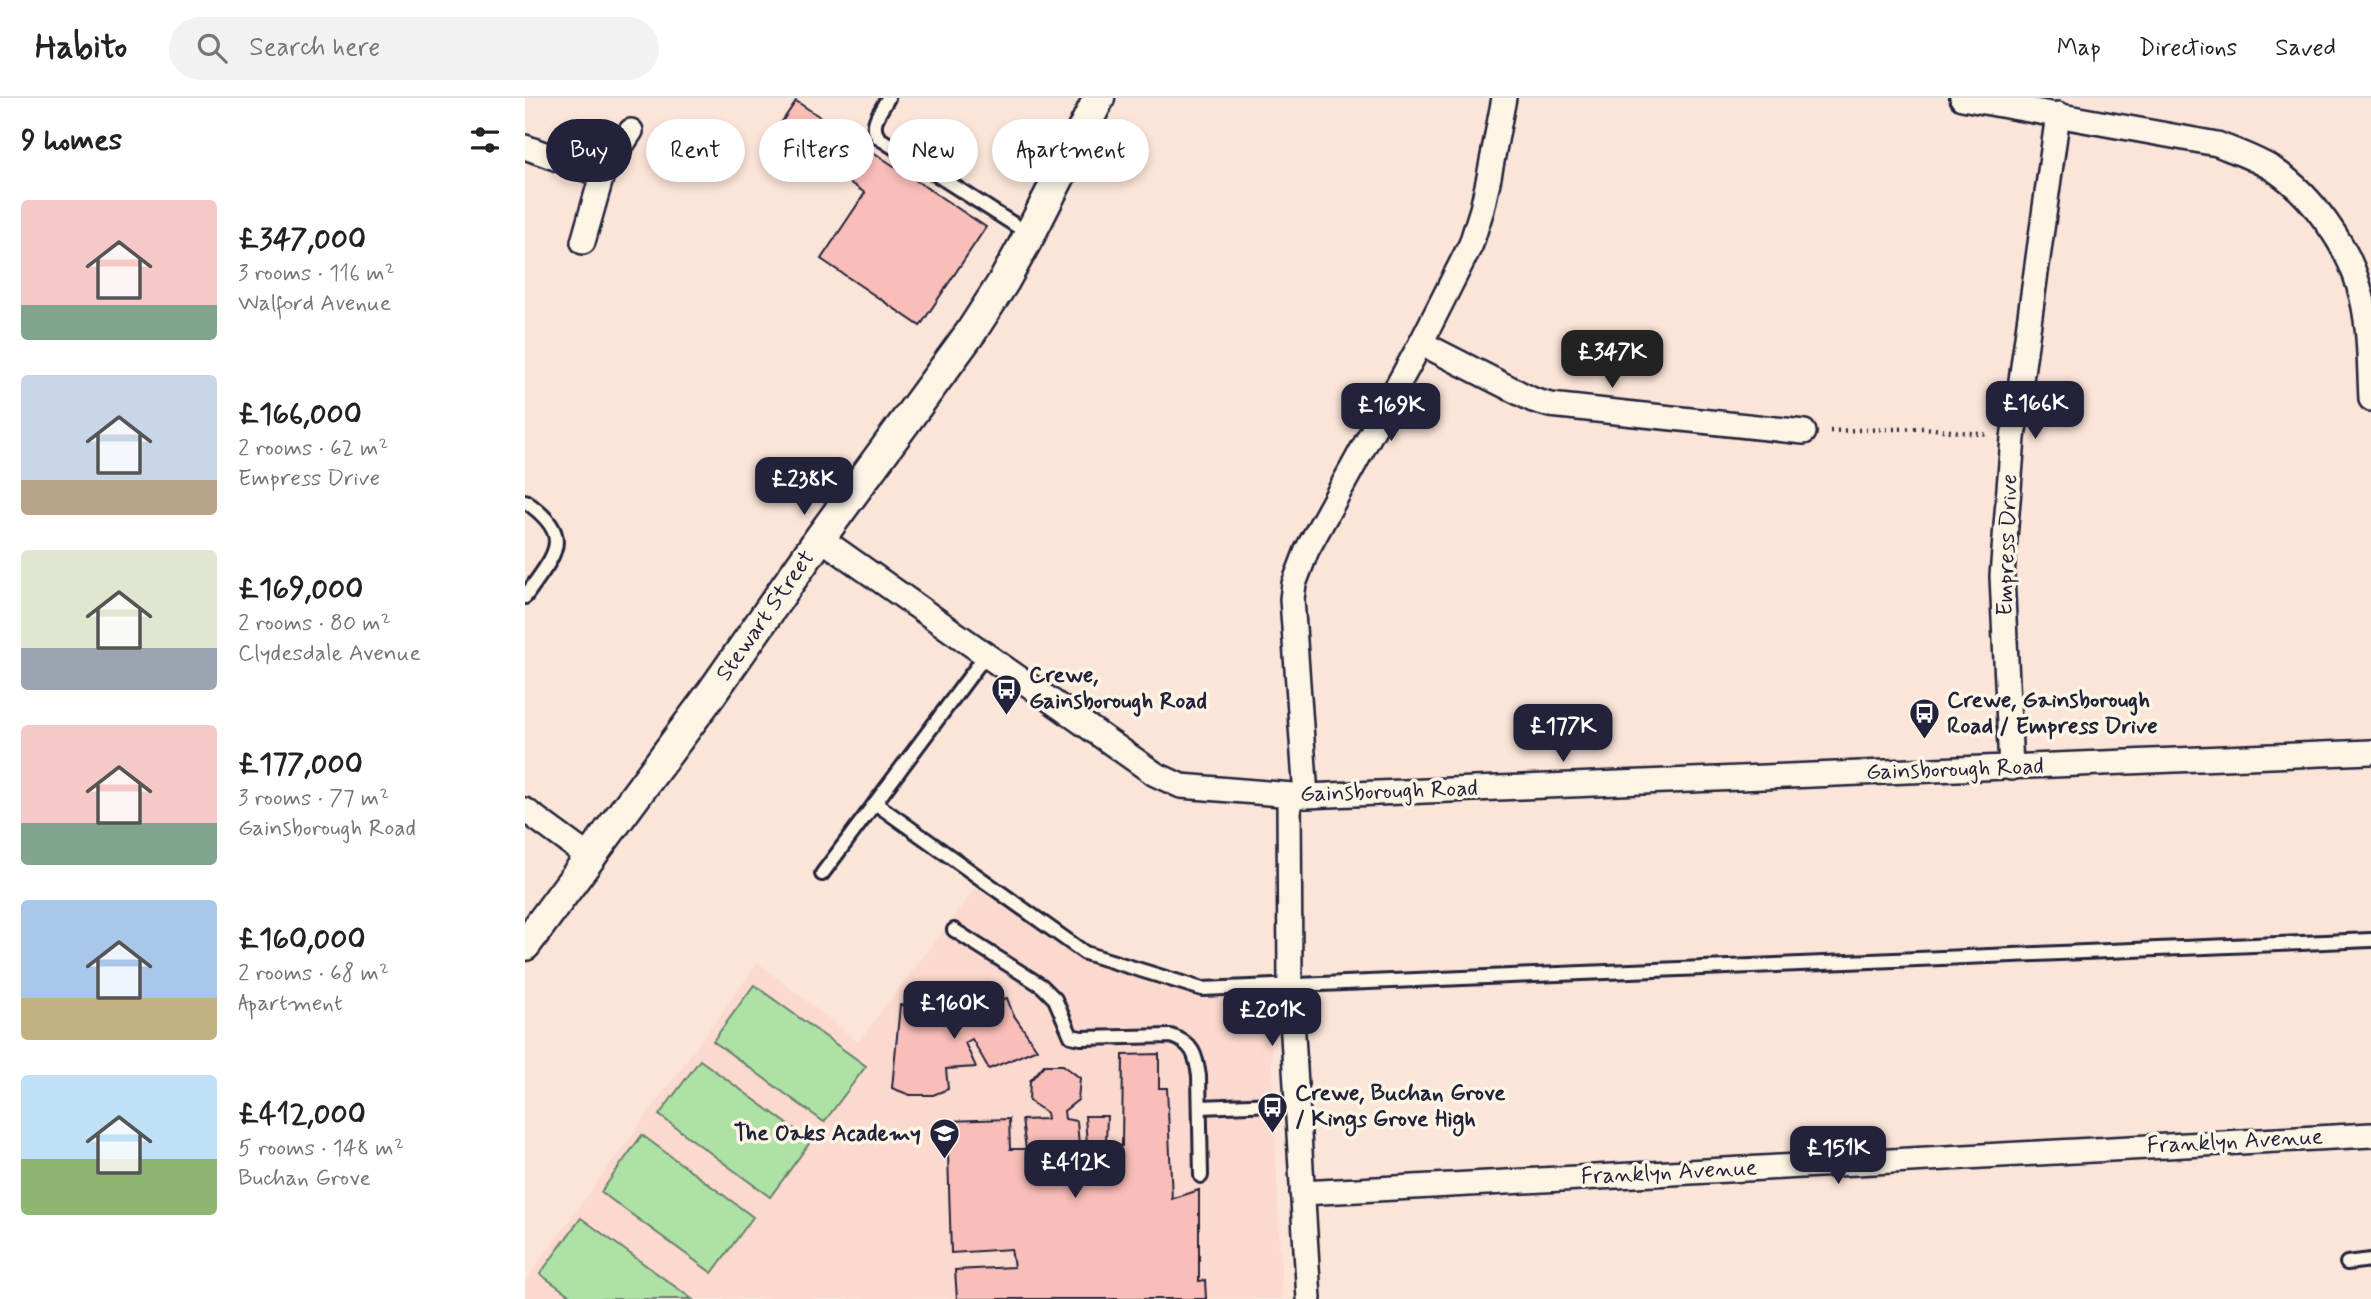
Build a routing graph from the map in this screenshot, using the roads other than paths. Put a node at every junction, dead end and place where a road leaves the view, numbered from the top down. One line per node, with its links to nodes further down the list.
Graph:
1 (888, 98): 9 (lane)
2 (1099, 98): 9 (street, Stewart Street)
3 (1504, 98): 11 (street)
4 (1962, 98): 5 (street)
5 (2058, 114): 12 (street); 19 (street, Empress Drive)
6 (525, 147): 7 (street)
7 (546, 155)
8 (600, 182): 10 (street)
9 (1030, 234): 15 (street, Stewart Street)
10 (583, 242)
11 (1421, 343): 13 (street); 20 (street)
12 (2371, 399)
13 (1804, 432)
14 (525, 501): 16 (lane)
15 (820, 538): 17 (street, Gainsborough Road); 23 (street, Stewart Street)
16 (525, 597)
17 (985, 656): 20 (street, Gainsborough Road); 21 (lane)
18 (2371, 752): 19 (street, Gainsborough Road)
19 (2011, 768): 20 (street, Gainsborough Road)
20 (1297, 795): 28 (street)
21 (875, 803): 24 (lane); 28 (lane)
22 (525, 810): 23 (street)
23 (589, 858): 27 (street, Stewart Street)
24 (822, 874)
25 (954, 930): 30 (lane)
26 (2371, 940): 28 (lane)
27 (525, 945)
28 (1290, 986): 29 (street)
29 (1297, 1103): 30 (lane); 33 (street)
30 (1201, 1107): 32 (lane)
31 (2371, 1135): 33 (street, Franklyn Avenue)
32 (1201, 1176)
33 (1302, 1193): 36 (street)
34 (2371, 1260): 35 (lane)
35 (2347, 1263)
36 (1309, 1299)

